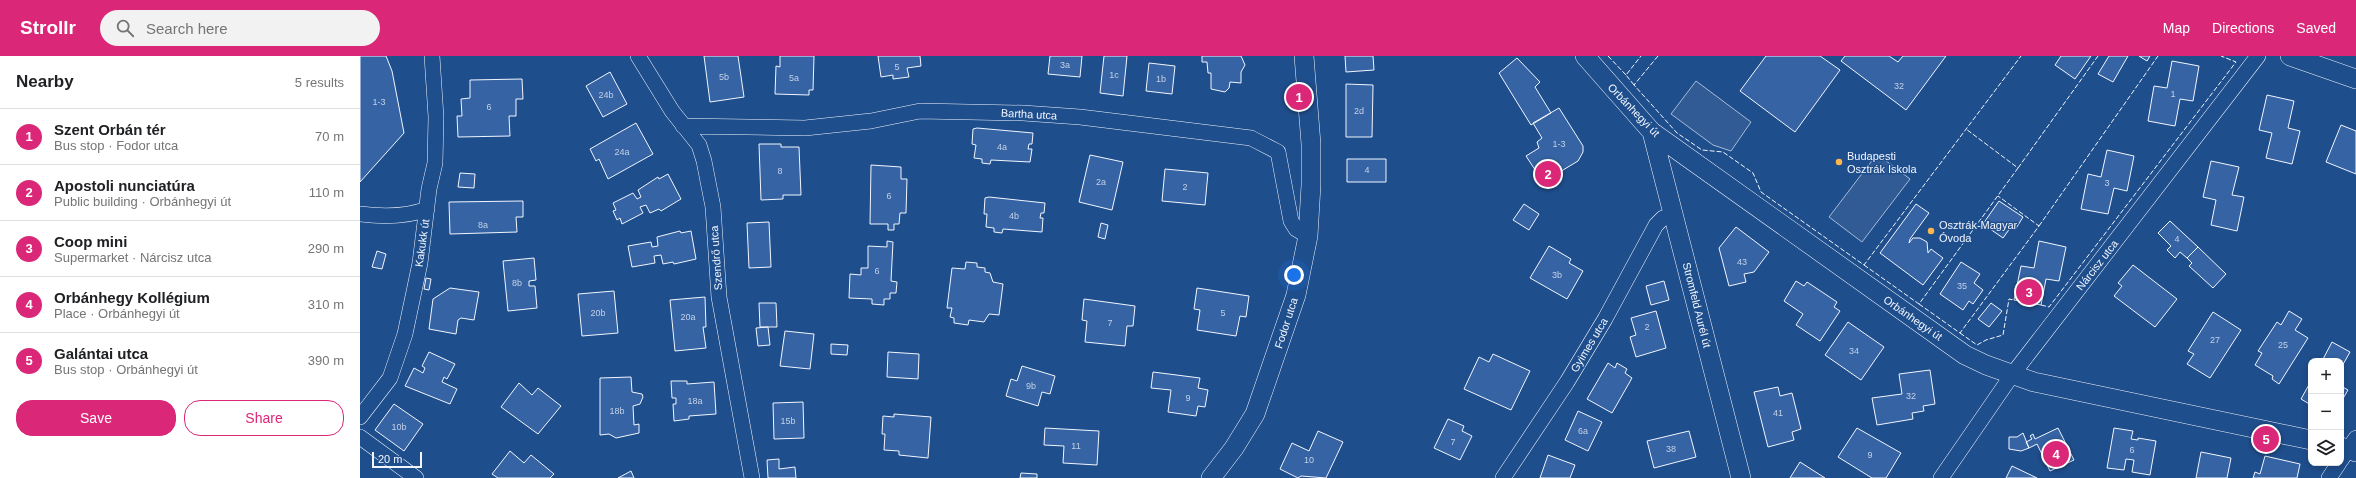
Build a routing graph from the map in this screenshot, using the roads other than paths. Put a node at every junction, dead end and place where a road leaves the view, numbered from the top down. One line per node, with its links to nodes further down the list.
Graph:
1 (432, 56): 10 (street, Kakukk út)
2 (638, 56): 8 (street, Szendrő utca)
3 (1304, 56): 13 (street, Fodor utca)
4 (1585, 56): 9 (street, Orbánhegyi út)
5 (2258, 56): 14 (street, Nárcisz utca)
6 (2290, 56): 7 (street)
7 (2356, 79)
8 (683, 126): 13 (street, Bartha utca); 20 (street, Szendrő utca)
9 (1652, 132): 12 (street, Stromfeld Aurél út); 14 (street, Orbánhegyi út)
10 (427, 209): 11 (street); 15 (street, Kakukk út)
11 (360, 214)
12 (1674, 215): 22 (street, Gyimes utca); 23 (street, Stromfeld Aurél út)
13 (1308, 236): 21 (street, Fodor utca)
14 (2012, 375): 17 (street, Orbánhegyi út); 24 (street, Nárcisz utca)
15 (360, 417)
16 (360, 437): 19 (street)
17 (2308, 439)
18 (2347, 452): 25 (street)
19 (416, 478)
20 (752, 478)
21 (1211, 478)
22 (1503, 478)
23 (1741, 478)
24 (1941, 478)
25 (2329, 478)

